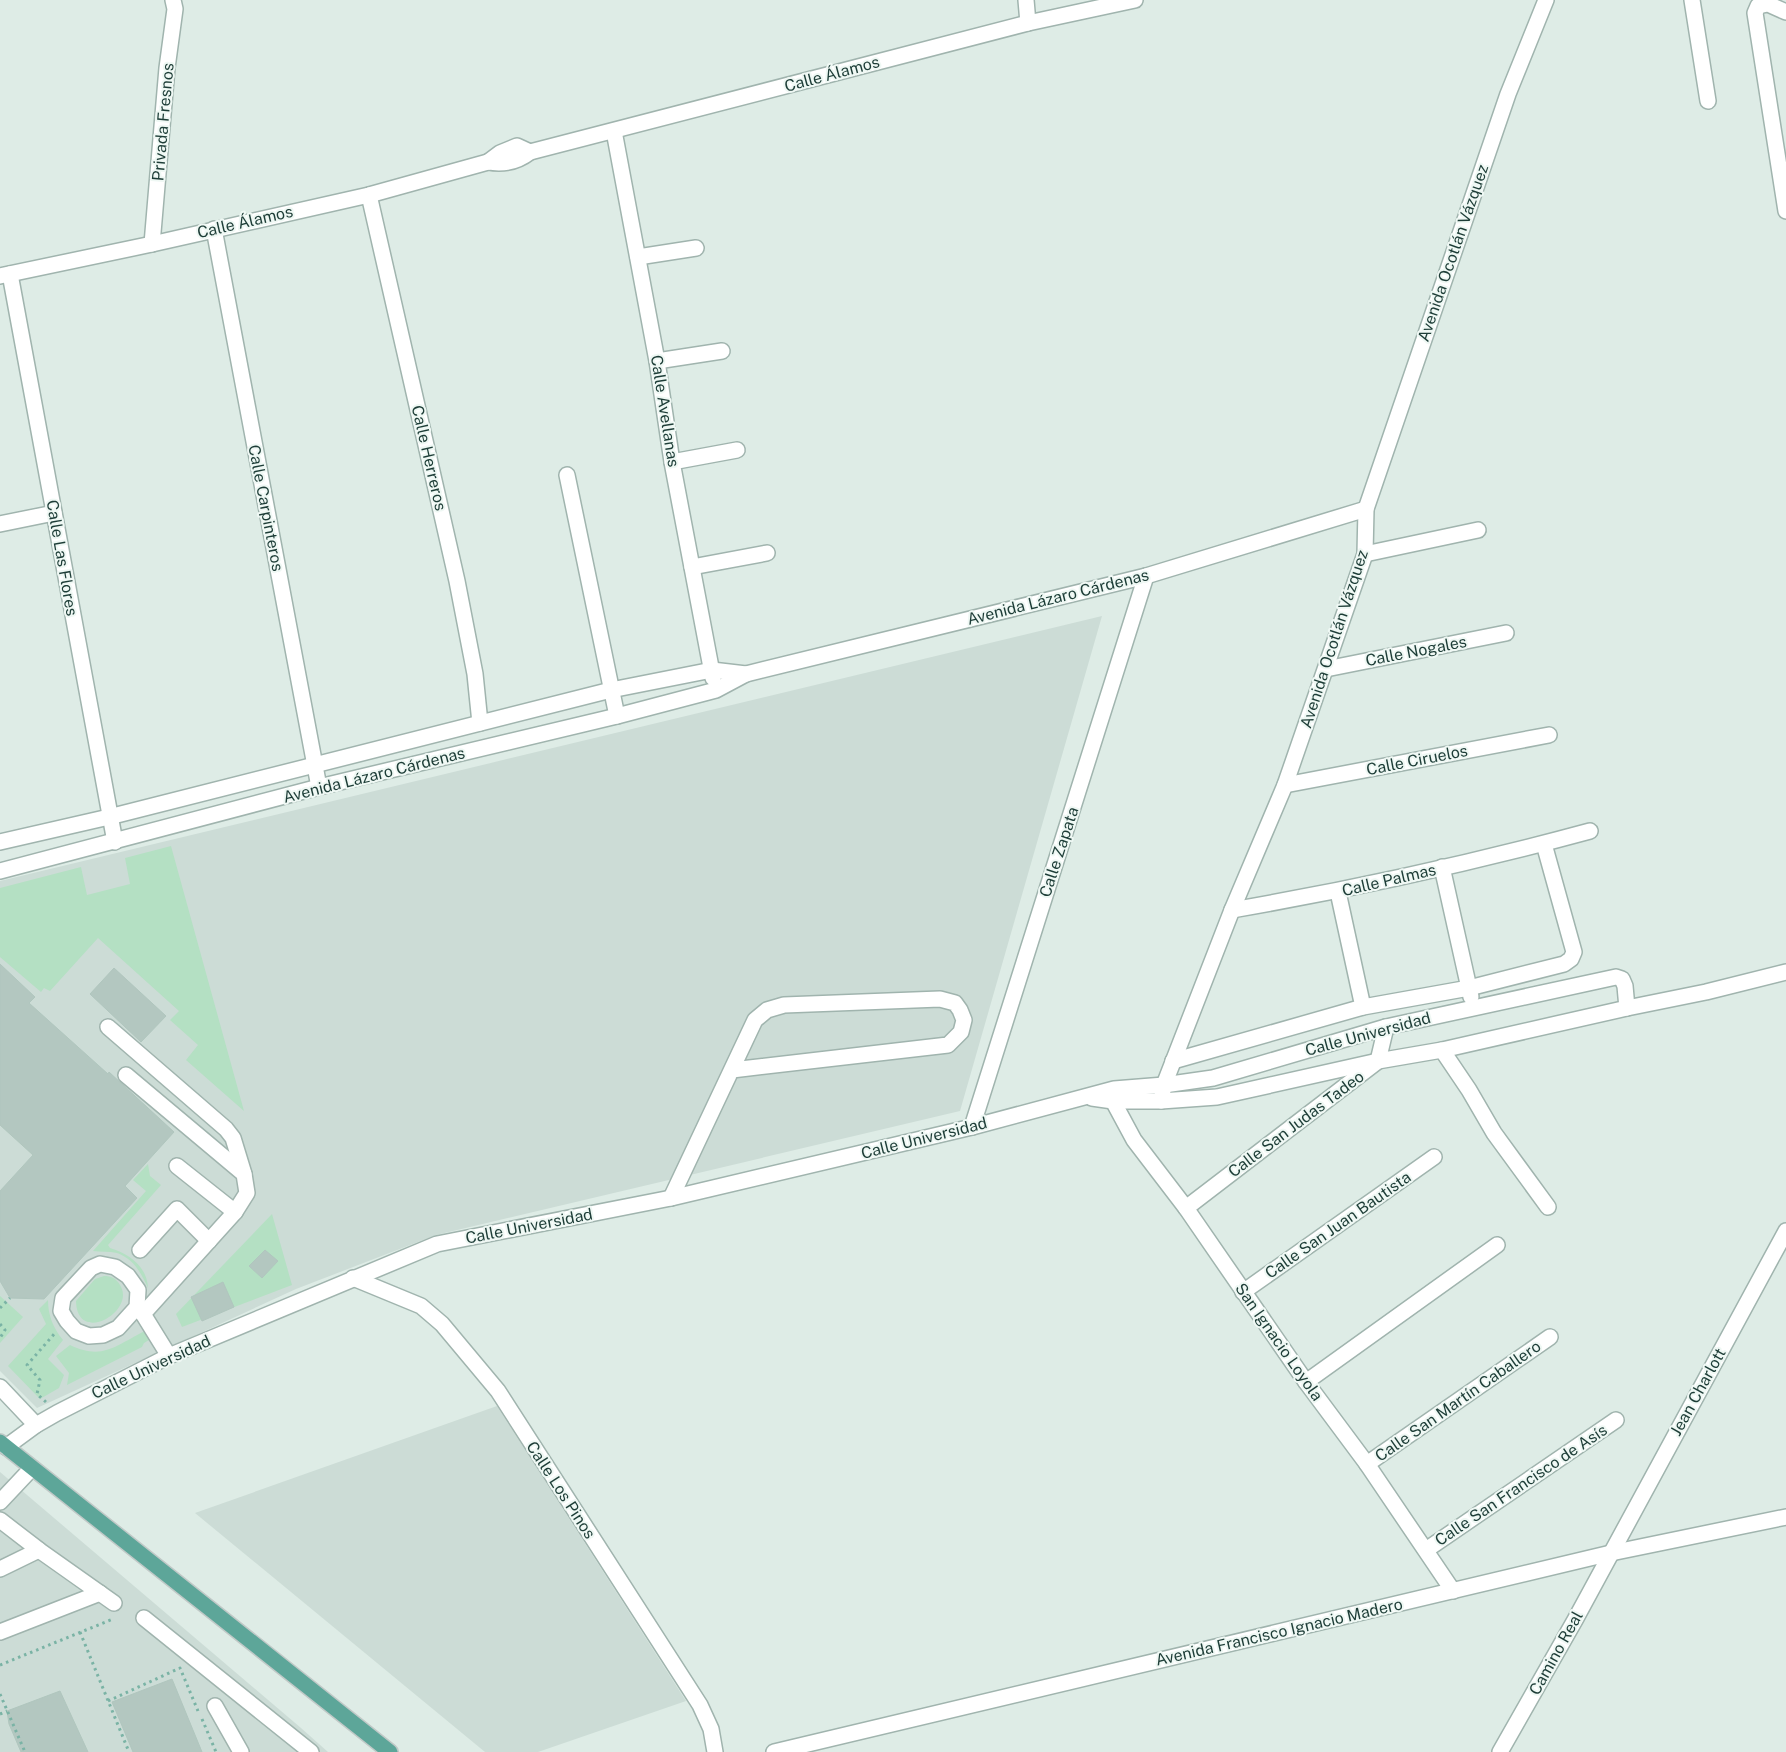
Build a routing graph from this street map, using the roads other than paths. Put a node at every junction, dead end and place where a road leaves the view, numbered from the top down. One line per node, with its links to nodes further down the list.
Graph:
1 (173, 0): 15 (street, Privada Fresnos)
2 (1026, 0): 7 (street)
3 (1135, 0): 7 (street, Calle Álamos)
4 (1546, 0): 24 (street, Avenida Ocotlán Vázquez)
5 (1692, 0): 8 (street)
6 (1786, 12): 9 (street)
7 (1028, 23): 11 (street, Calle Álamos)
8 (1708, 101)
9 (1771, 111): 10 (street); 13 (street)
10 (1786, 117)
11 (614, 131): 12 (street, Calle Álamos); 17 (street, Calle Avellanas)
12 (369, 195): 14 (street, Calle Álamos); 39 (street, Calle Herreros)
13 (1786, 211)
14 (214, 230): 15 (street, Calle Álamos); 41 (street, Calle Carpinteros)
15 (152, 244): 18 (street, Calle Álamos)
16 (696, 248): 17 (street)
17 (638, 257): 20 (street, Calle Avellanas)
18 (5, 275): 25 (street, Calle Las Flores)
19 (722, 351): 20 (street)
20 (657, 361): 22 (street, Calle Avellanas)
21 (737, 450): 22 (street)
22 (672, 462): 30 (street, Calle Avellanas)
23 (567, 475): 36 (street)
24 (1366, 508): 29 (street, Avenida Ocotlán Vázquez); 31 (street, Avenida Lázaro Cárdenas)
25 (54, 513): 26 (street); 44 (street, Calle Las Flores)
26 (0, 524)
27 (1478, 530): 29 (street)
28 (767, 553): 30 (street)
29 (1365, 554): 34 (street, Avenida Ocotlán Vázquez)
30 (692, 567): 33 (street, Calle Avellanas)
31 (1146, 576): 35 (street, Avenida Lázaro Cárdenas); 68 (street, Calle Zapata)
32 (1506, 633): 34 (street, Calle Nogales)
33 (712, 670): 35 (street, Avenida Lázaro Cárdenas); 36 (street, Avenida Lázaro Cárdenas); 37 (street, Calle Avellanas)
34 (1326, 670): 42 (street, Avenida Ocotlán Vázquez)
35 (746, 674): 37 (street, Avenida Lázaro Cárdenas)
36 (611, 690): 38 (street); 39 (street, Avenida Lázaro Cárdenas)
37 (716, 690): 38 (street, Avenida Lázaro Cárdenas)
38 (617, 716): 43 (street, Avenida Lázaro Cárdenas)
39 (480, 723): 41 (street, Avenida Lázaro Cárdenas)
40 (1549, 735): 42 (street, Calle Ciruelos)
41 (314, 764): 43 (street, Calle Carpinteros); 44 (street, Avenida Lázaro Cárdenas)
42 (1285, 785): 52 (street, Avenida Ocotlán Vázquez)
43 (319, 787): 47 (street, Avenida Lázaro Cárdenas)
44 (109, 817): 46 (street, Avenida Lázaro Cárdenas); 47 (street, Calle Las Flores)
45 (1590, 831): 48 (street, Calle Palmas)
46 (0, 842)
47 (115, 842): 50 (street, Avenida Lázaro Cárdenas)
48 (1544, 844): 49 (street, Calle Palmas); 54 (street)
49 (1442, 867): 51 (street, Calle Palmas); 54 (street)
50 (0, 872)
51 (1338, 892): 52 (street, Calle Palmas); 55 (street)
52 (1232, 910): 61 (street, Avenida Ocotlán Vázquez)
53 (1786, 972): 57 (street, Calle Universidad)
54 (1469, 988): 55 (street); 56 (street)
55 (1363, 1007): 61 (street)
56 (1474, 1008): 57 (street, Calle Universidad); 59 (street, Calle Universidad)
57 (1627, 1008): 60 (street, Calle Universidad)
58 (108, 1026): 71 (street)
59 (1386, 1027): 62 (street, Calle San Judas Tadeo); 65 (street, Calle Universidad)
60 (1442, 1050): 62 (street, Calle Universidad); 73 (street)
61 (1173, 1061): 65 (street, Avenida Ocotlán Vázquez)
62 (1378, 1061): 67 (street, Calle Universidad); 74 (street, Calle San Judas Tadeo)
63 (732, 1070): 63 (street); 72 (street)
64 (126, 1075): 71 (street)
65 (1164, 1085): 66 (street, Calle Universidad); 67 (street, Avenida Ocotlán Vázquez)
66 (1114, 1095): 67 (street, Calle Universidad); 68 (street, Calle Universidad); 74 (street, San Ignacio Loyola)
67 (1161, 1101)
68 (972, 1127): 72 (street, Calle Universidad)
69 (1434, 1157): 81 (street, Calle San Juan Bautista)
70 (177, 1166): 75 (street)
71 (244, 1174): 75 (street)
72 (671, 1198): 80 (street, Calle Universidad)
73 (1548, 1207)
74 (1186, 1208): 81 (street, San Ignacio Loyola)
75 (235, 1212): 77 (street)
76 (1786, 1232): 97 (street, Jean Charlott)
77 (209, 1241): 79 (street); 82 (street)
78 (1498, 1246): 85 (street)
79 (140, 1250)
80 (353, 1278): 84 (street, Calle Universidad); 108 (street, Calle Los Pinos)
81 (1243, 1292): 85 (street, San Ignacio Loyola)
82 (140, 1311): 82 (street); 84 (street)
83 (1550, 1337): 90 (street, Calle San Martín Caballero)
84 (169, 1356): 88 (street, Calle Universidad)
85 (1306, 1382): 90 (street, San Ignacio Loyola)
86 (0, 1387): 88 (street)
87 (1616, 1420): 96 (street, Calle San Francisco de Asís)
88 (36, 1425): 89 (street, Calle Universidad)
89 (3, 1444): 91 (main road)
90 (1367, 1464): 96 (street, San Ignacio Loyola)
91 (32, 1468): 92 (street); 107 (main road)
92 (0, 1502)
93 (1786, 1517): 97 (street, Avenida Francisco Ignacio Madero)
94 (0, 1520): 95 (street)
95 (39, 1550): 98 (street); 100 (street)
96 (1426, 1550): 99 (street, San Ignacio Loyola)
97 (1611, 1553): 99 (street, Avenida Francisco Ignacio Madero); 110 (street, Camino Real)
98 (0, 1569)
99 (1453, 1591): 109 (street, Avenida Francisco Ignacio Madero)
100 (100, 1593): 101 (street); 103 (street)
101 (116, 1611)
102 (144, 1618): 106 (street)
103 (0, 1632)
104 (215, 1706): 105 (street)
105 (241, 1752)
106 (311, 1752)
107 (389, 1752)
108 (715, 1752)
109 (774, 1752)
110 (1500, 1752)

